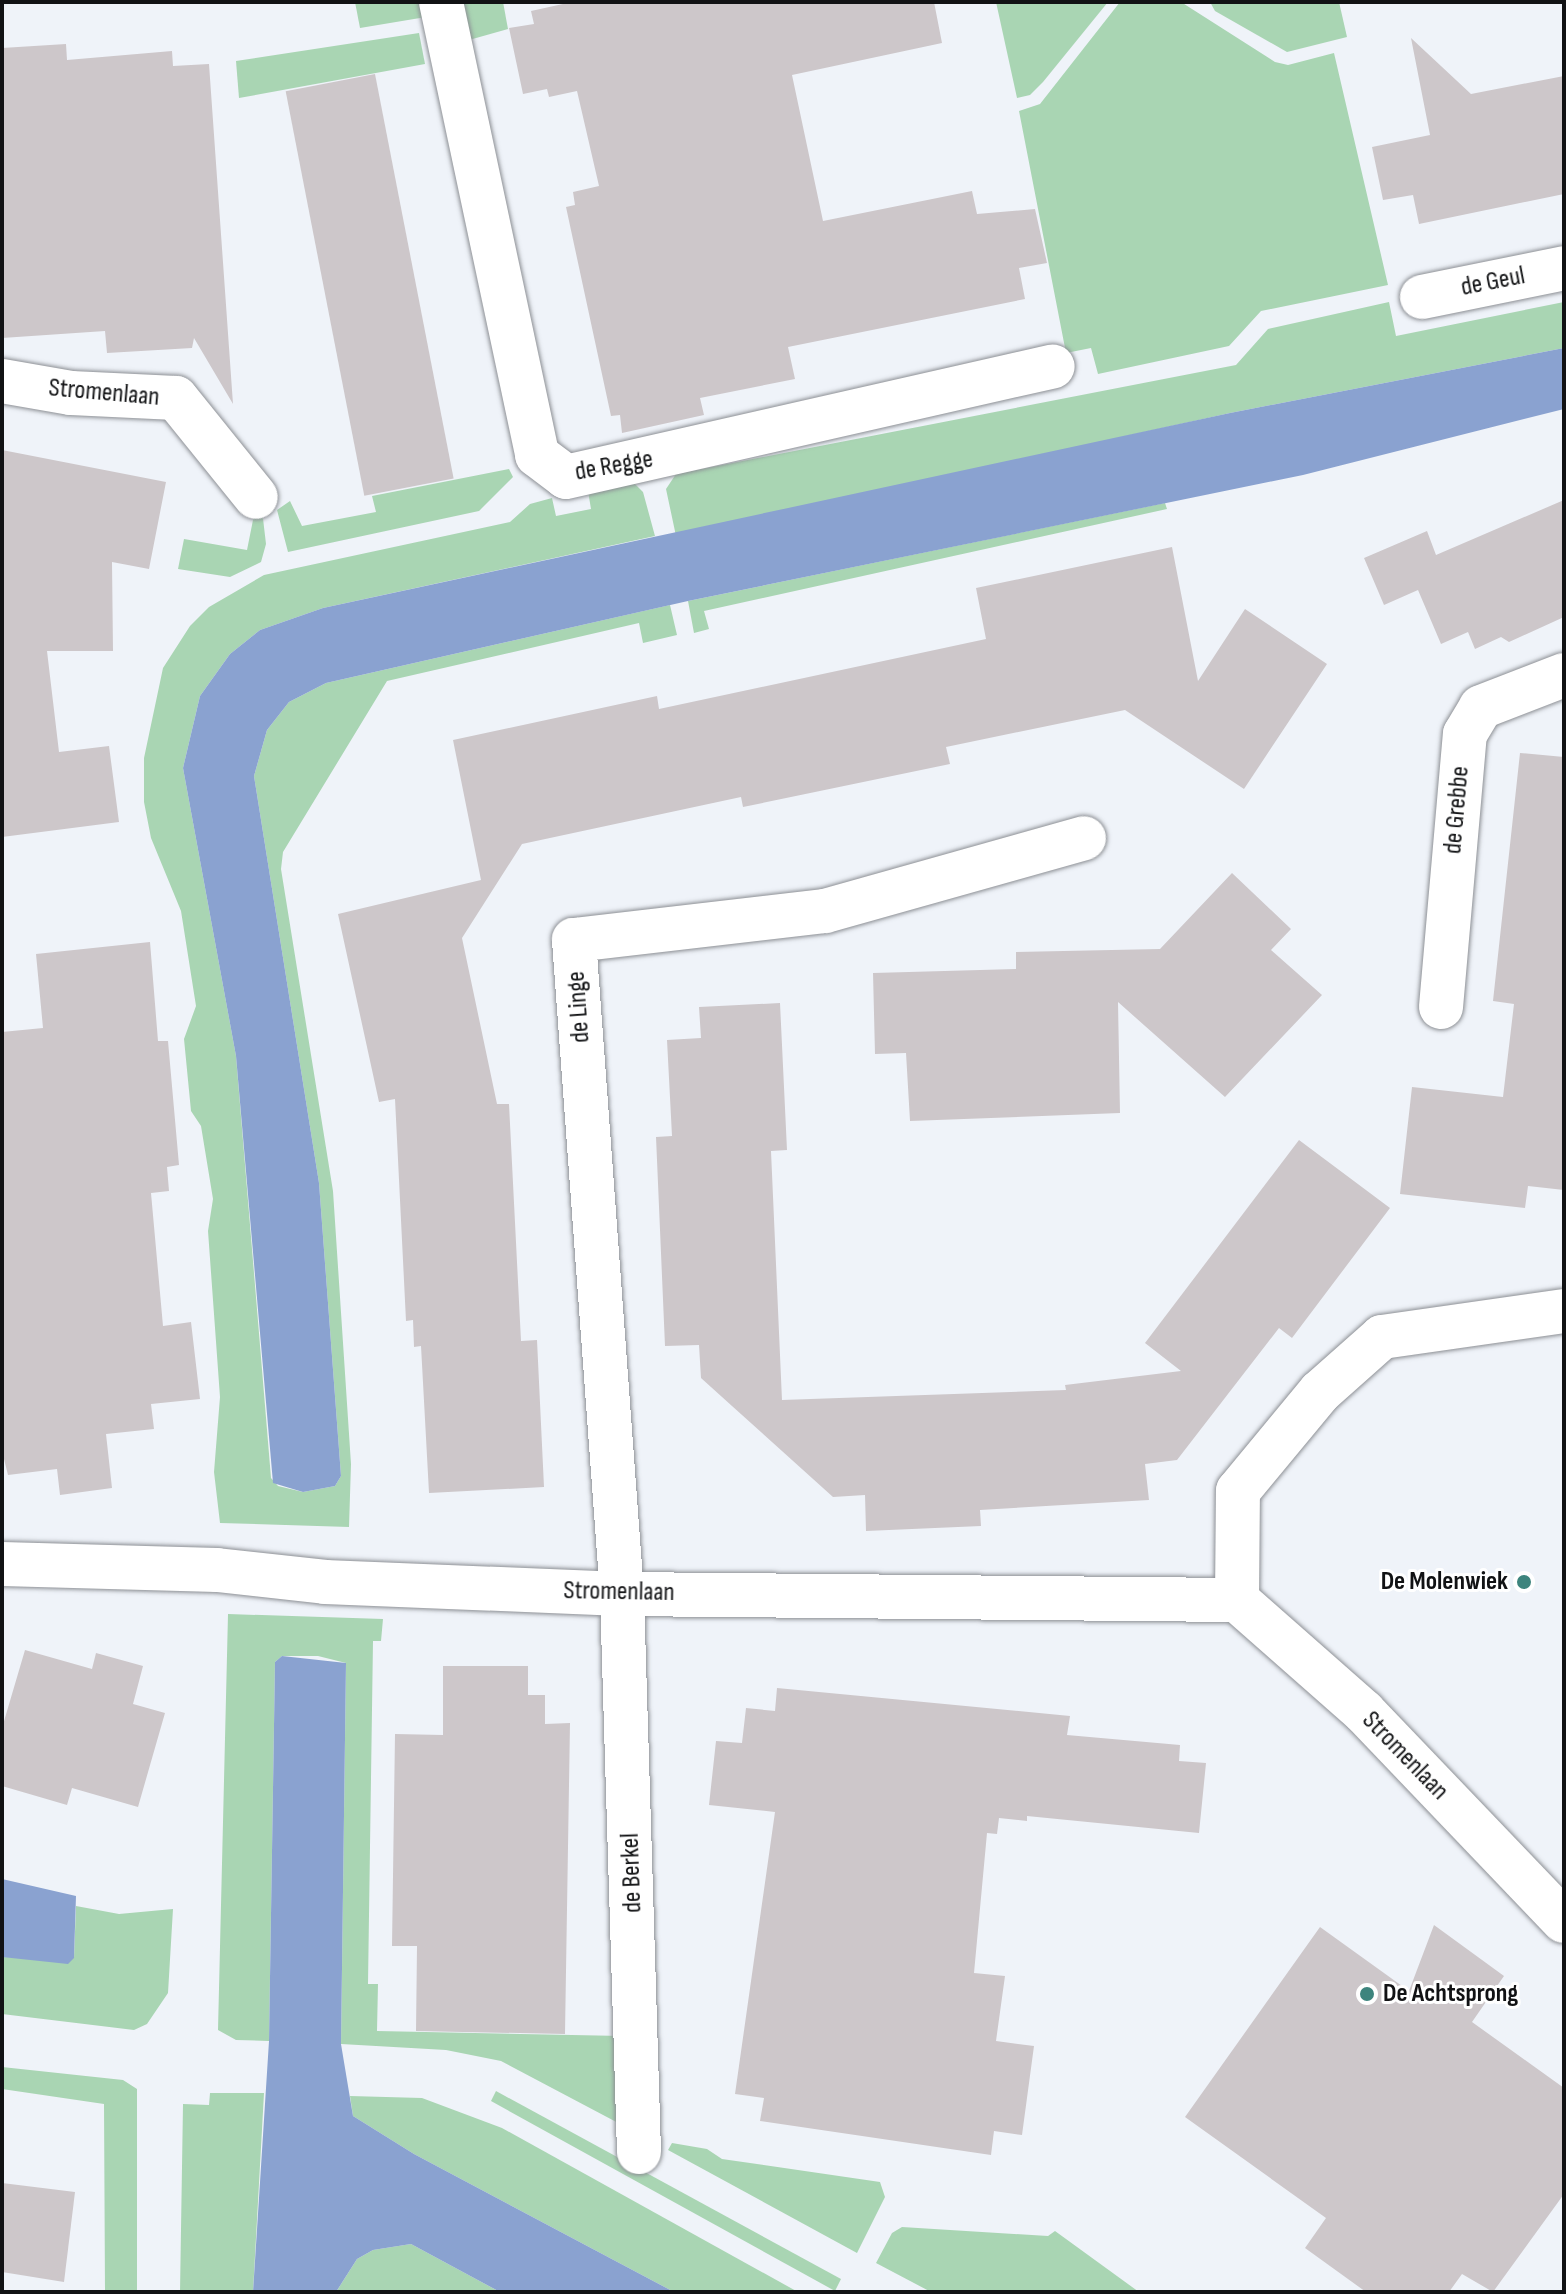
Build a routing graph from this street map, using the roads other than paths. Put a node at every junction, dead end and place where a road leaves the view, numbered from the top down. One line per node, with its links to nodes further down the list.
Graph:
1 (441, 2): 4 (street, de Regge)
2 (1564, 268): 3 (street, de Geul)
3 (1422, 297)
4 (1053, 366)
5 (2, 381): 6 (street, Stromenlaan)
6 (256, 497)
7 (1564, 675): 9 (street, de Grebbe)
8 (1084, 838): 12 (street, de Linge)
9 (1441, 1007)
10 (1564, 1311): 13 (street)
11 (2, 1564): 12 (street, Stromenlaan)
12 (622, 1594): 13 (street, Stromenlaan); 15 (street, de Berkel)
13 (1237, 1600): 14 (street, Stromenlaan)
14 (1564, 1921)
15 (639, 2152)

